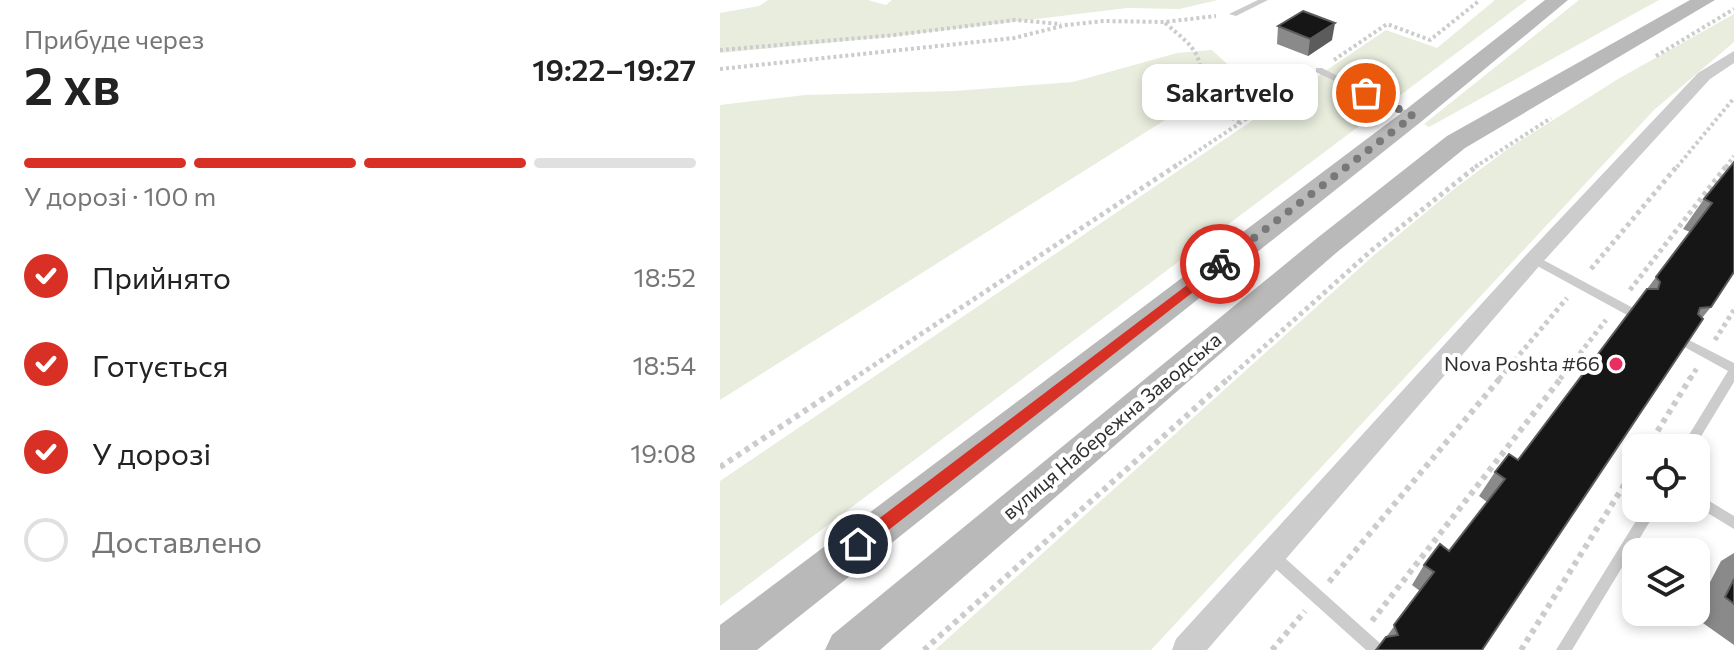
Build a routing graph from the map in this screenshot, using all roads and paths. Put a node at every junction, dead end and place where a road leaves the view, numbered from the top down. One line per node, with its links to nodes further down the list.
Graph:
1 (1264, 0): 6 (lane)
2 (1480, 0): 14 (path)
3 (1558, 0): 17 (main road)
4 (1705, 0): 39 (main road, вулиця Набережна Заводська)
5 (1734, 9): 12 (path)
6 (1233, 14)
7 (1219, 16): 8 (path)
8 (1164, 22): 9 (path); 18 (path)
9 (1066, 25): 10 (path); 13 (path)
10 (720, 50)
11 (1734, 56): 20 (street)
12 (1653, 57)
13 (720, 69)
14 (1319, 70): 17 (lane); 18 (path)
15 (1734, 98): 21 (path)
16 (1561, 112): 40 (path)
17 (1413, 116): 38 (main road)
18 (1240, 123): 30 (path)
19 (1734, 156): 22 (path)
20 (1534, 259): 21 (lane); 35 (street)
21 (1579, 284): 22 (lane); 36 (path)
22 (1618, 305): 24 (lane); 37 (path)
23 (1734, 310): 26 (path)
24 (1631, 312)
25 (1683, 341): 26 (lane)
26 (1706, 354): 27 (lane); 28 (path)
27 (1734, 370): 29 (lane)
28 (1656, 434)
29 (1695, 434)
30 (720, 467)
31 (1622, 488): 44 (path)
32 (1710, 508): 34 (lane)
33 (1642, 522): 45 (lane)
34 (1734, 523)
35 (1272, 556): 36 (lane); 41 (street)
36 (1317, 596): 37 (lane); 42 (path)
37 (1361, 635): 43 (lane)
38 (722, 650)
39 (847, 650)
40 (924, 650)
41 (1187, 650)
42 (1272, 650)
43 (1377, 650)
44 (1521, 650)
45 (1563, 650)

